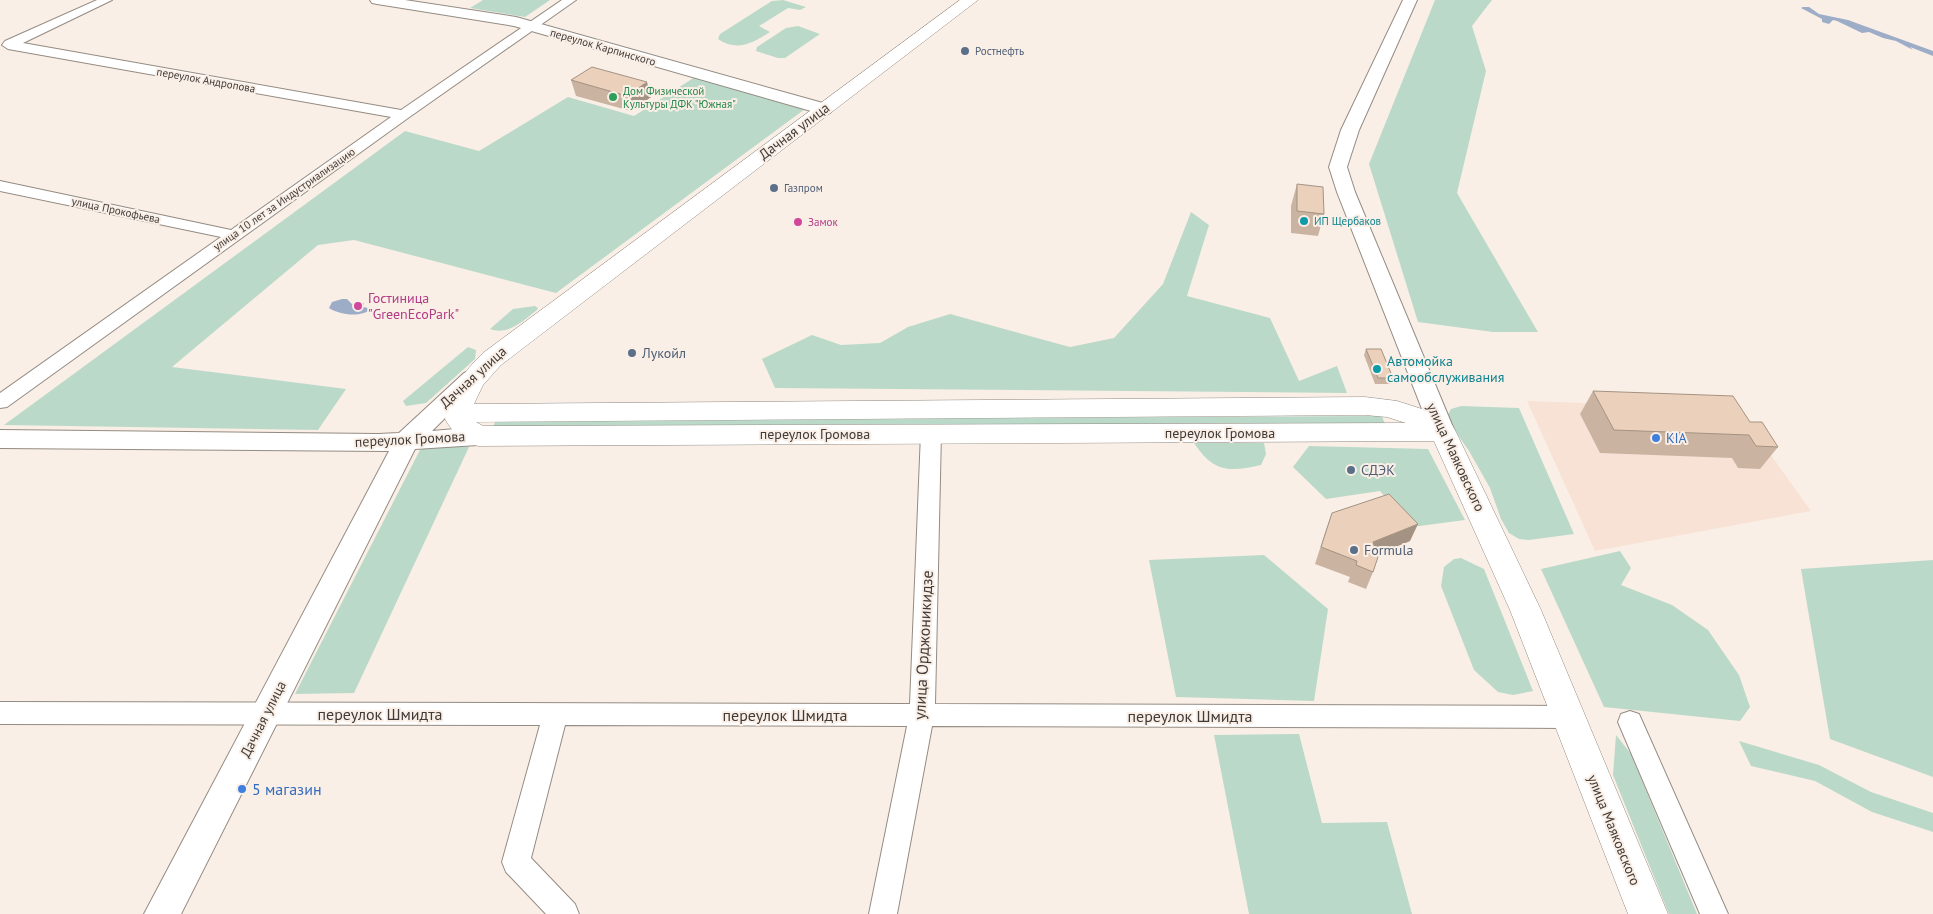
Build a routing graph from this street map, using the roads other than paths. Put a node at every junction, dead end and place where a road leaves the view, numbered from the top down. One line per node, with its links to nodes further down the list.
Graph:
1 (106, 0): 9 (street)
2 (377, 0): 8 (street, переулок Карпинского)
3 (570, 0): 8 (street, улица 10 лет за Индустриализацию)
4 (970, 0): 7 (main road, Дачная улица)
5 (980, 0): 7 (main road, Дачная улица)
6 (1410, 0): 18 (street, улица Маяковского)
7 (953, 17): 10 (main road, Дачная улица)
8 (532, 26): 10 (street, переулок Карпинского); 11 (street, улица 10 лет за Индустриализацию)
9 (5, 46): 11 (street, переулок Андропова)
10 (828, 111): 14 (main road, Дачная улица)
11 (403, 115): 13 (street, улица 10 лет за Индустриализацию)
12 (0, 186): 13 (street, улица Прокофьева)
13 (233, 235): 15 (street, улица 10 лет за Индустриализацию)
14 (480, 377): 16 (main road); 17 (main road); 21 (street, Дачная улица)
15 (0, 402)
16 (494, 412): 17 (main road, переулок Громова); 18 (main road, переулок Громова)
17 (468, 427): 19 (main road, переулок Громова); 21 (street, переулок Громова)
18 (1443, 432): 19 (main road, переулок Громова); 26 (main road, улица Маяковского)
19 (931, 433): 25 (street, улица Орджоникидзе)
20 (0, 439): 21 (street, переулок Громова)
21 (408, 439): 23 (street, Дачная улица)
22 (0, 713): 23 (street, переулок Шмидта)
23 (266, 714): 24 (street, переулок Шмидта); 28 (street, Дачная улица)
24 (555, 715): 25 (street, переулок Шмидта); 29 (street)
25 (922, 716): 26 (street, переулок Шмидта); 30 (street, улица Орджоникидзе)
26 (1570, 717): 31 (main road, улица Маяковского)
27 (1630, 722): 32 (street)
28 (162, 914)
29 (565, 914)
30 (883, 914)
31 (1648, 914)
32 (1714, 914)

